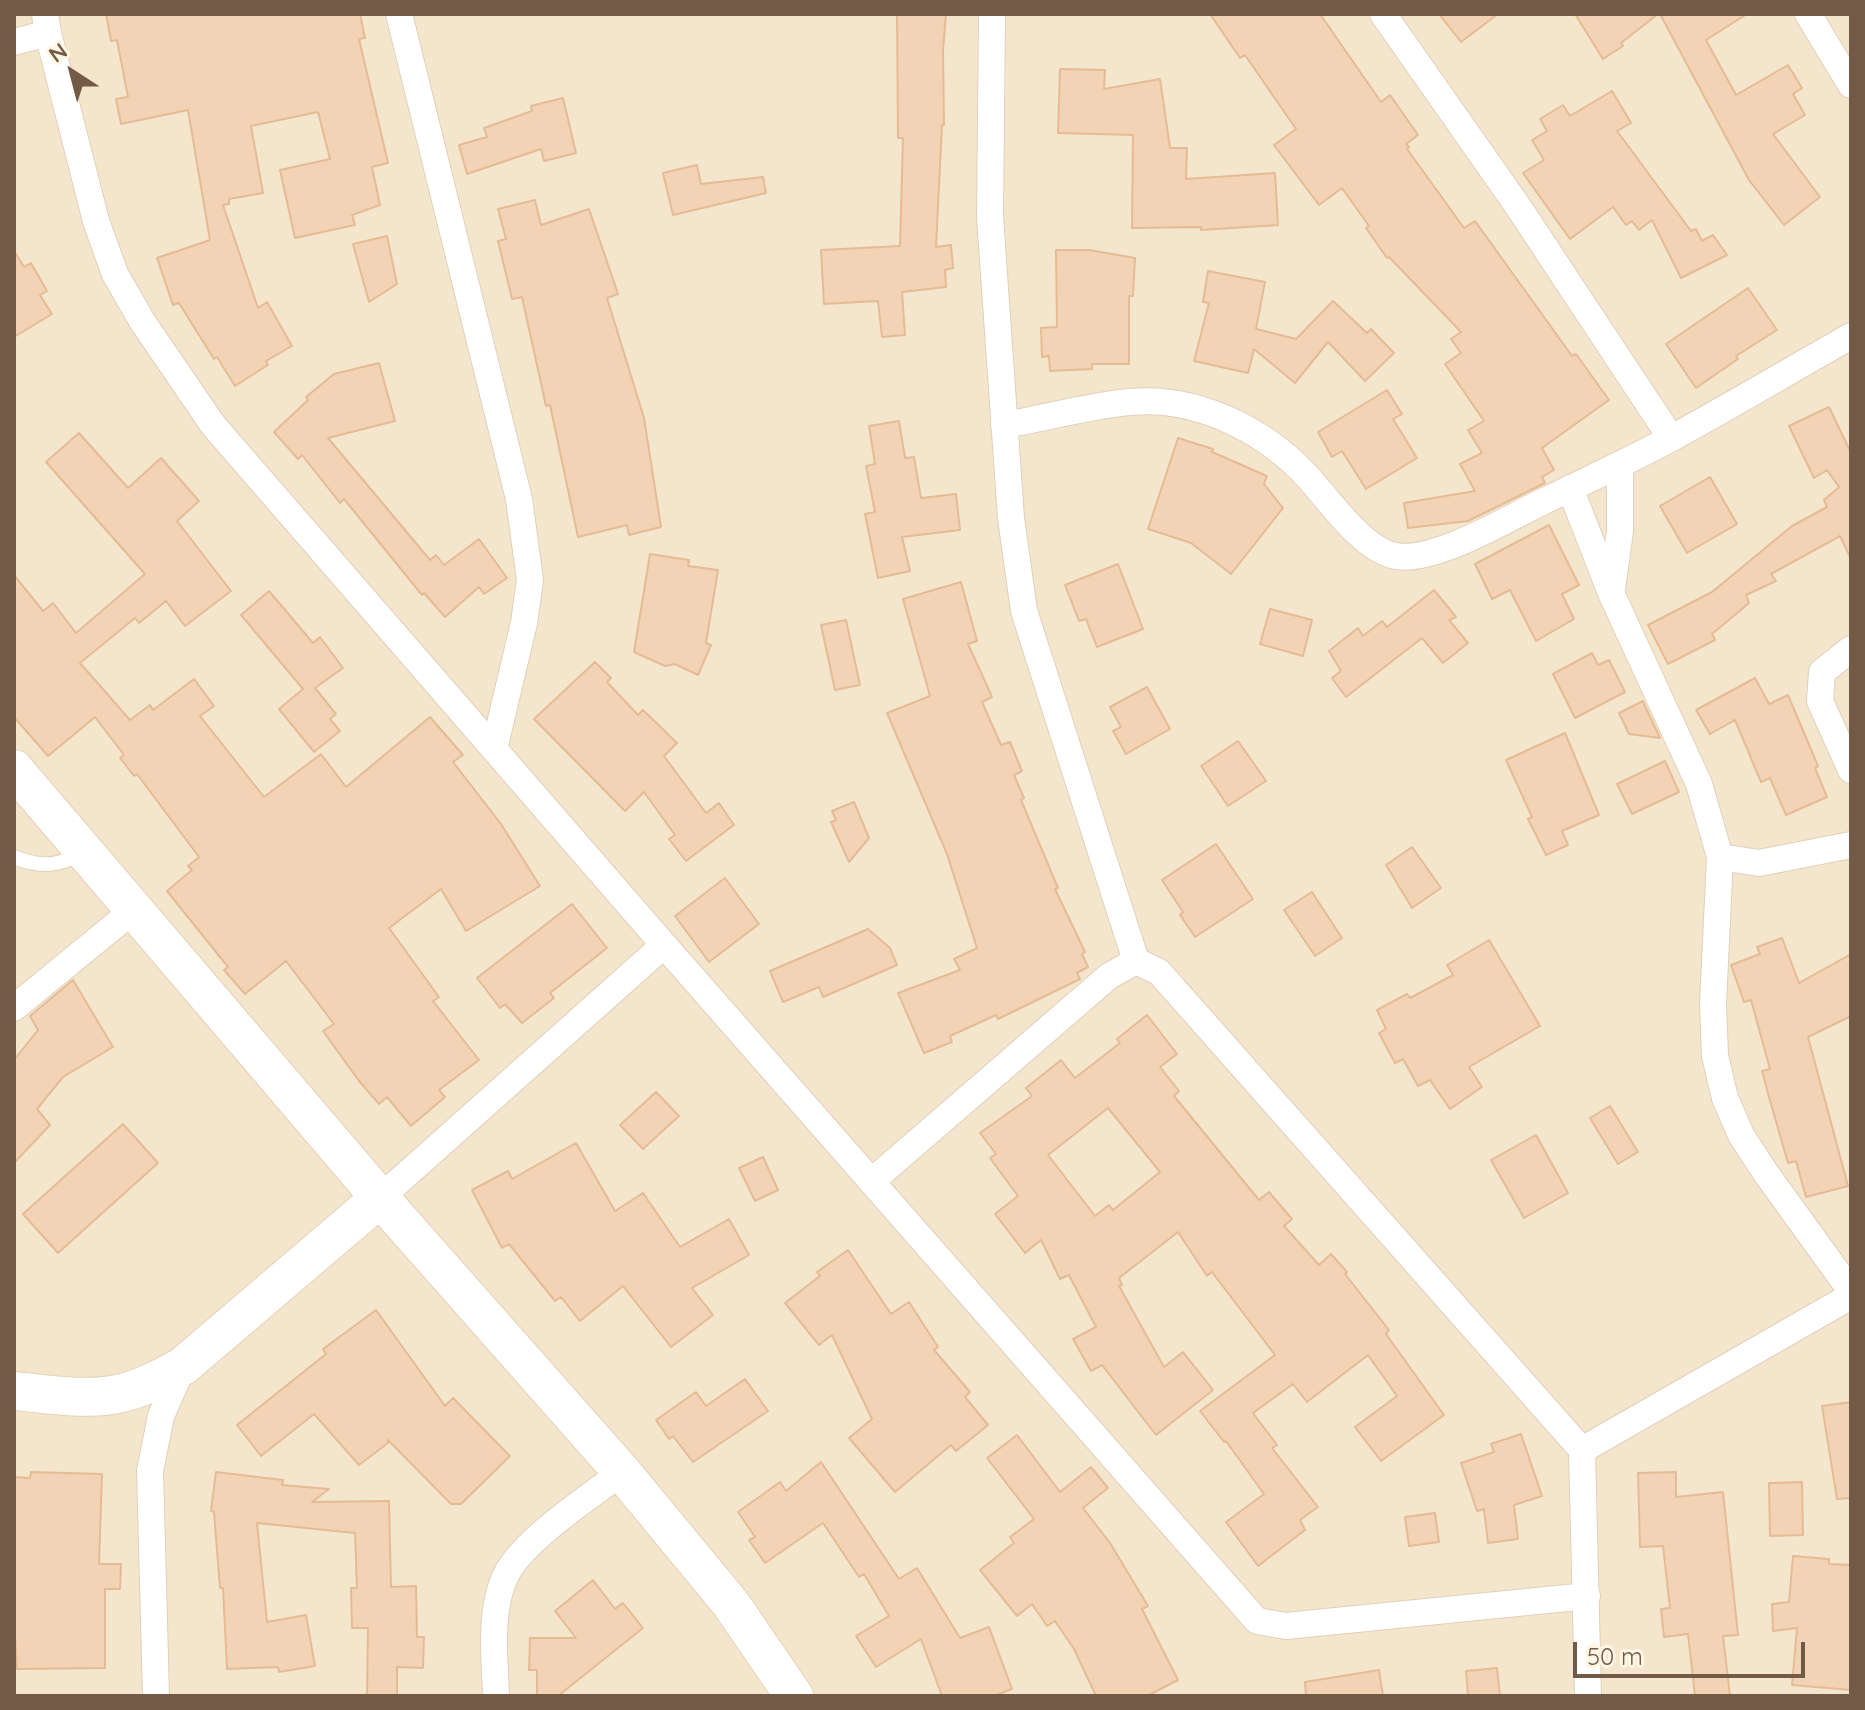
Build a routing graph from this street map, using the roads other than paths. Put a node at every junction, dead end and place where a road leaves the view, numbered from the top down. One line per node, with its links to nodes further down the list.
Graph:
1 (399, 14): 15 (street)
2 (992, 14): 9 (street)
3 (1383, 14): 10 (street)
4 (1808, 14): 7 (street)
5 (47, 24): 6 (street); 15 (street)
6 (14, 42)
7 (1851, 85)
8 (1851, 336): 10 (street)
9 (1004, 425): 12 (street); 24 (street)
10 (1671, 438): 11 (street)
11 (1620, 464): 12 (street); 13 (street)
12 (1570, 488): 13 (street)
13 (1611, 593): 21 (street)
14 (1851, 649): 17 (street)
15 (494, 749): 23 (street)
16 (14, 769): 19 (street)
17 (1851, 770)
18 (1851, 845): 21 (street)
19 (85, 849): 20 (lane); 22 (street)
20 (14, 857)
21 (1720, 857): 28 (street)
22 (136, 908): 25 (street); 27 (street)
23 (664, 945): 26 (street); 27 (street)
24 (1136, 961): 26 (street); 31 (street)
25 (14, 1008)
26 (872, 1181): 33 (street)
27 (380, 1198): 29 (street); 32 (street)
28 (1851, 1294): 31 (street)
29 (183, 1366): 30 (street); 34 (street)
30 (14, 1391)
31 (1582, 1450): 33 (street)
32 (622, 1472): 35 (street); 36 (street)
33 (1587, 1596): 37 (street)
34 (156, 1696)
35 (496, 1696)
36 (794, 1696)
37 (1588, 1696)

